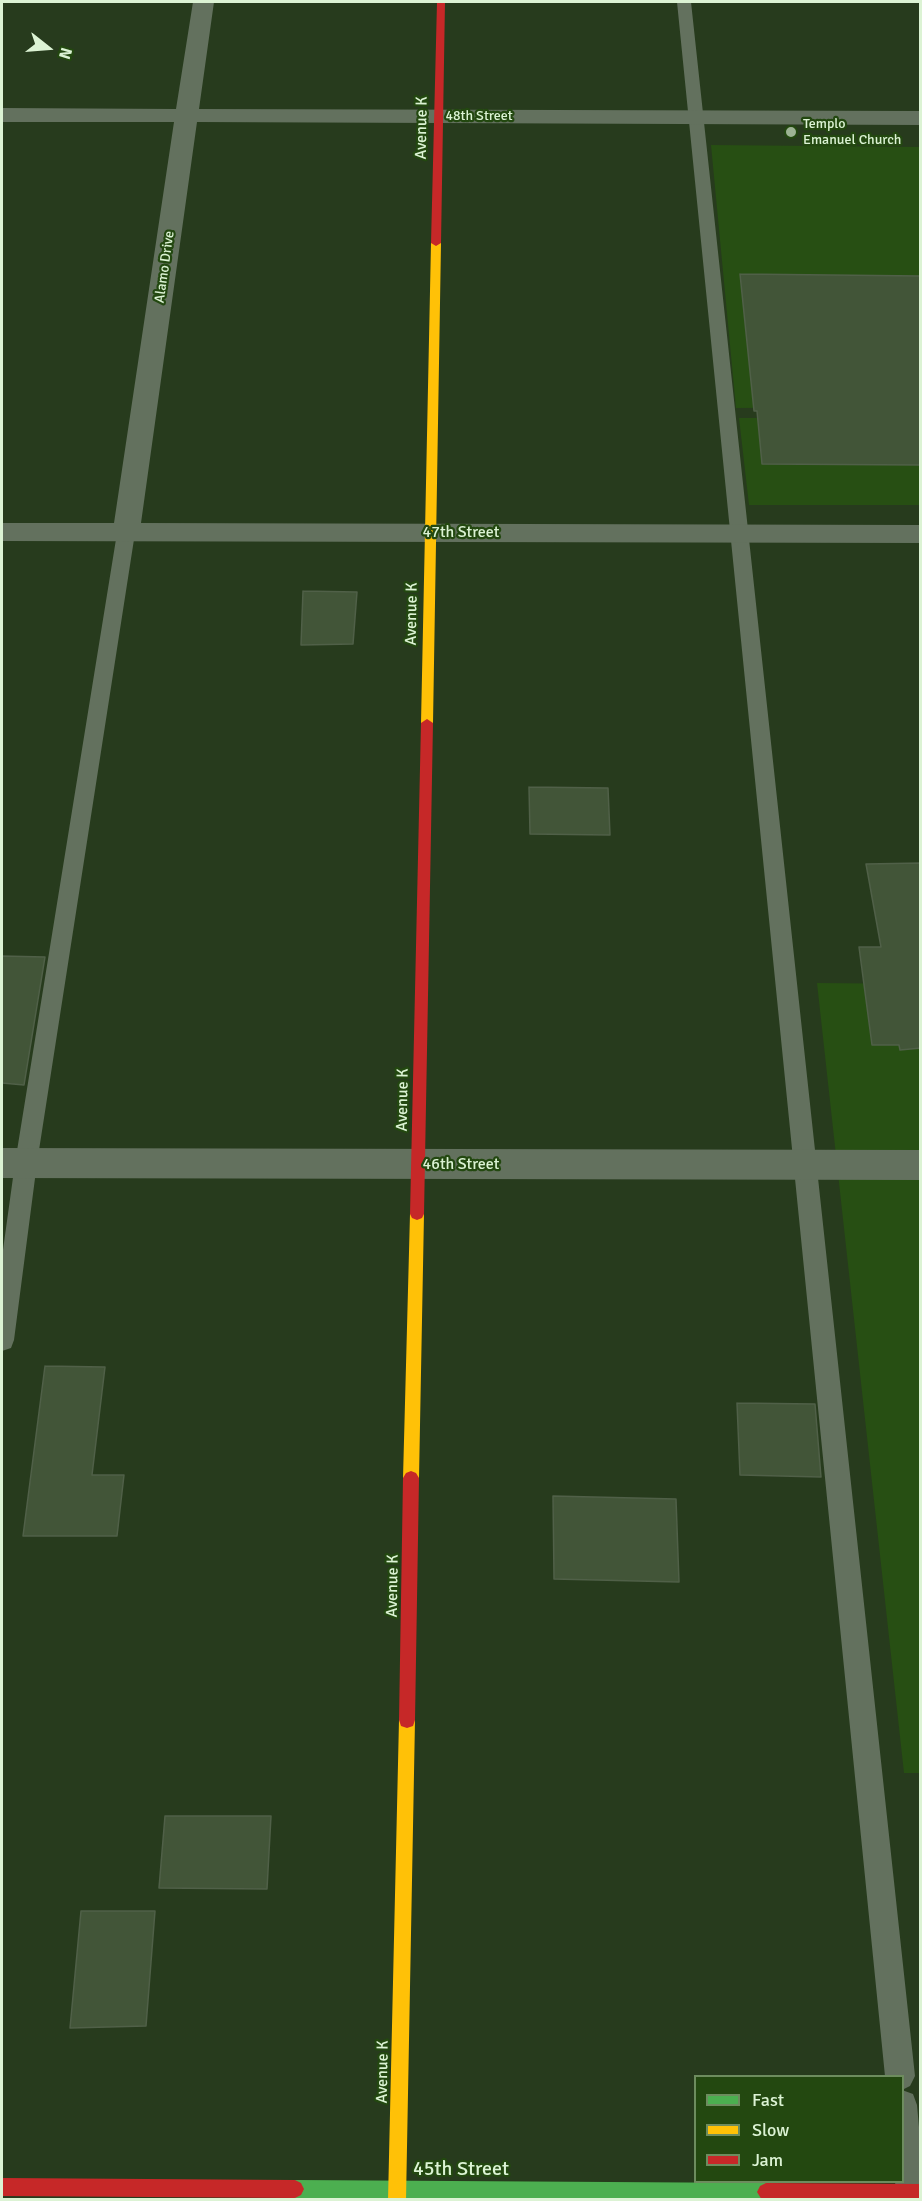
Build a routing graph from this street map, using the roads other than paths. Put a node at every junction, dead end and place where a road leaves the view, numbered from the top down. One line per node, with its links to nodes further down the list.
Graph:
1 (203, 2): 5 (street, Alamo Drive)
2 (441, 2): 6 (street, Avenue K)
3 (684, 2): 7 (lane)
4 (2, 115): 5 (street, 48th Street)
5 (187, 115): 6 (street, 48th Street); 10 (street, Alamo Drive)
6 (439, 116): 7 (street, 48th Street); 11 (street, Avenue K)
7 (696, 117): 8 (street, 48th Street); 12 (lane)
8 (921, 118)
9 (2, 532): 10 (street, 47th Street)
10 (126, 533): 11 (street, 47th Street); 14 (lane)
11 (431, 533): 12 (street, 47th Street); 15 (street, Avenue K)
12 (740, 533): 13 (street, 47th Street); 16 (lane)
13 (921, 534)
14 (14, 1163): 15 (street, 46th Street); 18 (lane)
15 (418, 1165): 16 (street, 46th Street); 22 (street, Avenue K)
16 (805, 1165): 17 (street, 46th Street); 19 (lane)
17 (921, 1165)
18 (2, 1340)
19 (900, 2075)
20 (904, 2112): 23 (lane)
21 (2, 2187): 22 (street, 45th Street)
22 (397, 2194): 23 (street, 45th Street)
23 (915, 2195)

